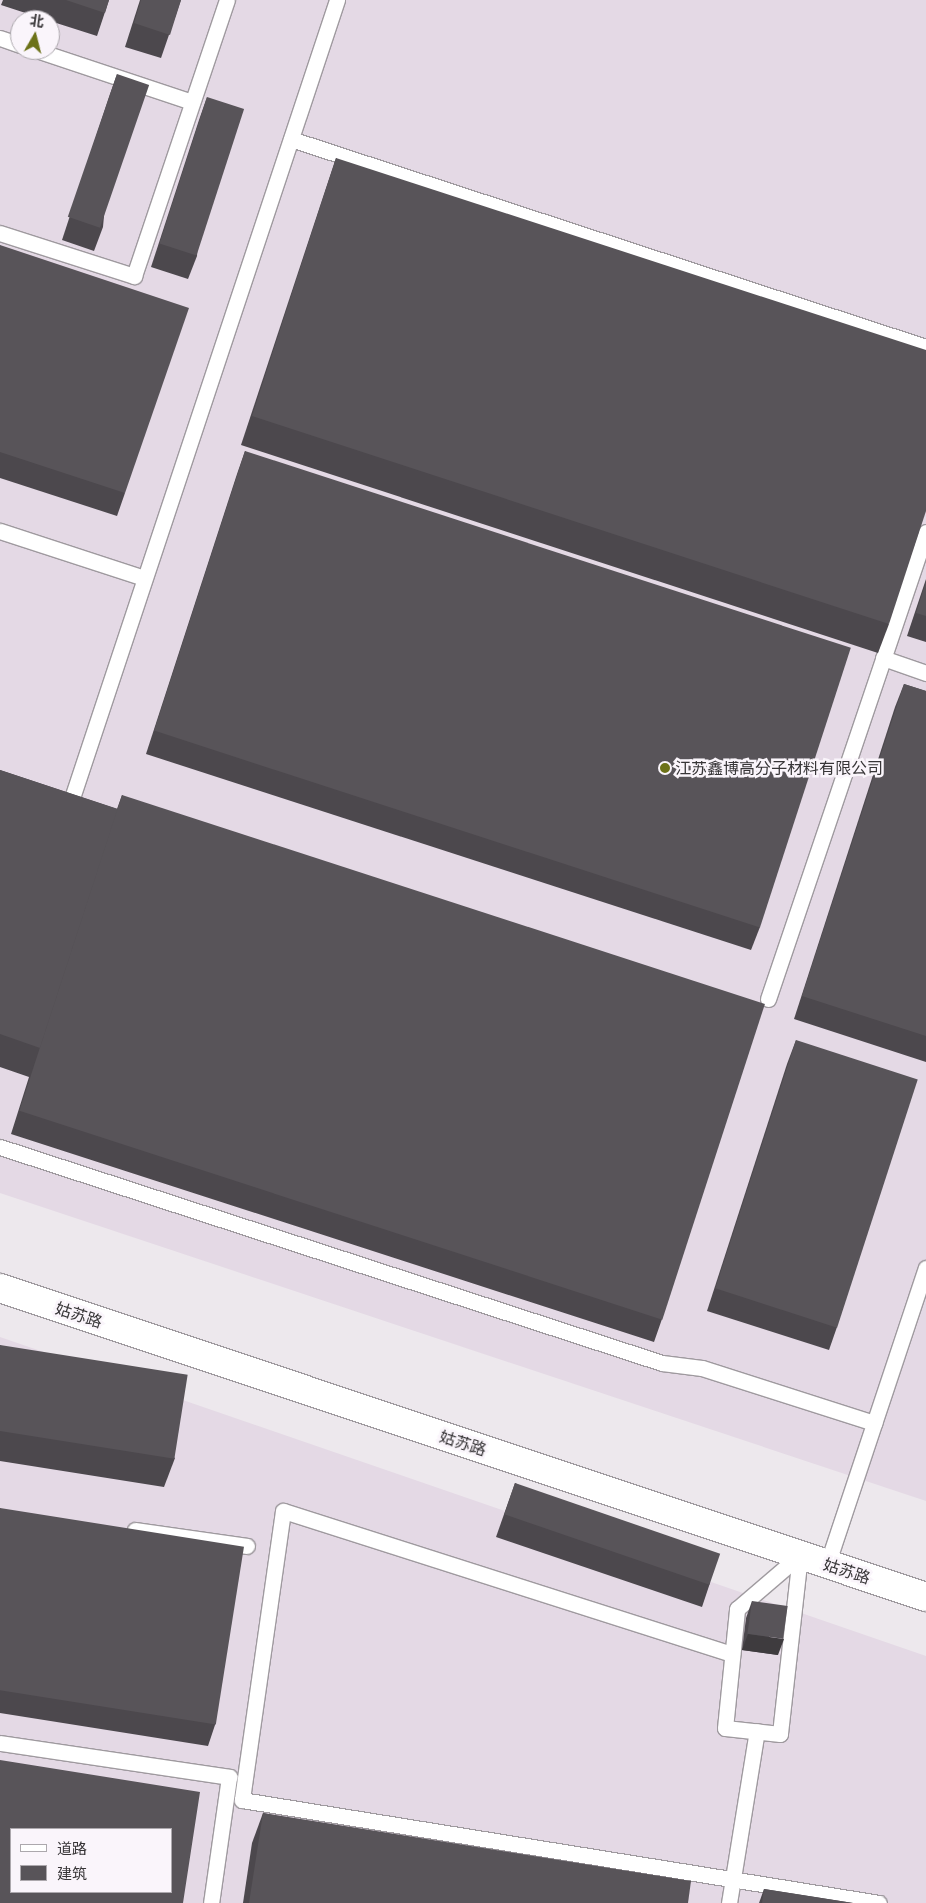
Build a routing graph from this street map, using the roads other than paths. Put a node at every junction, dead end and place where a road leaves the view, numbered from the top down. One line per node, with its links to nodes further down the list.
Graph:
1 (227, 0): 4 (lane)
2 (337, 0): 5 (lane)
3 (60, 58): 4 (lane)
4 (192, 102): 6 (lane)
5 (291, 139): 7 (lane); 10 (lane)
6 (0, 233)
7 (926, 347)
8 (0, 531): 10 (lane)
9 (926, 532): 11 (lane)
10 (144, 578): 13 (lane)
11 (883, 658): 12 (lane); 14 (lane)
12 (926, 673)
13 (46, 801)
14 (768, 999)
15 (0, 1147): 18 (lane)
16 (926, 1268): 18 (lane)
17 (0, 1288): 21 (street, 姑苏路)
18 (874, 1423): 22 (lane)
19 (118, 1528): 20 (lane)
20 (247, 1546)
21 (800, 1555): 22 (street, 姑苏路); 24 (lane); 25 (lane)
22 (827, 1564): 23 (street, 姑苏路)
23 (926, 1598)
24 (732, 1654): 25 (lane); 27 (lane)
25 (757, 1731): 27 (lane)
26 (0, 1743): 28 (lane)
27 (733, 1880): 29 (lane); 30 (lane)
28 (211, 1903)
29 (729, 1903)
30 (879, 1903)

